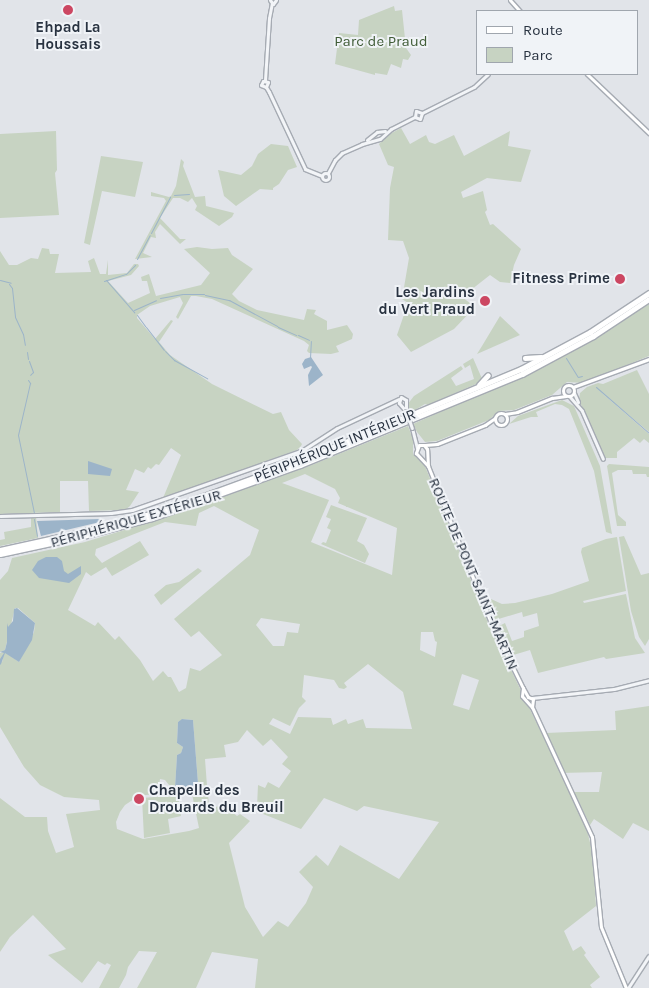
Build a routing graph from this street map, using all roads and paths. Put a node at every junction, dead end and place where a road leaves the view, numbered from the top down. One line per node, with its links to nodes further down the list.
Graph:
1 (276, 0): 3 (street)
2 (510, 0): 4 (main road)
3 (271, 2): 11 (street)
4 (519, 10)
5 (487, 75): 8 (street)
6 (589, 75): 7 (main road)
7 (649, 133)
8 (381, 134): 9 (street); 9 (street)
9 (375, 137): 10 (street)
10 (328, 173): 11 (street); 11 (street)
11 (322, 176)
12 (649, 293): 14 (highway, PÉRIPHÉRIQUE INTÉRIEUR)
13 (649, 299): 45 (highway, PÉRIPHÉRIQUE EXTÉRIEUR)
14 (560, 350): 15 (highway); 21 (highway, PÉRIPHÉRIQUE INTÉRIEUR)
15 (525, 358)
16 (649, 359): 18 (main road)
17 (488, 376): 21 (highway)
18 (589, 383): 19 (main road); 22 (main road)
19 (573, 387): 20 (main road); 22 (main road)
20 (564, 390): 23 (main road); 24 (main road)
21 (466, 393): 44 (highway, PÉRIPHÉRIQUE INTÉRIEUR)
22 (575, 393): 23 (main road); 27 (street)
23 (568, 396): 24 (main road); 27 (street)
24 (552, 398): 29 (main road)
25 (399, 400): 26 (street); 26 (street); 28 (street)
26 (403, 405): 28 (street); 35 (street, bridge)
27 (578, 405): 41 (street)
28 (389, 406): 43 (street)
29 (517, 412): 30 (main road); 32 (main road)
30 (505, 414): 31 (main road); 32 (main road)
31 (495, 418): 33 (main road); 34 (main road)
32 (507, 418): 33 (main road)
33 (497, 423): 34 (main road)
34 (485, 425): 36 (main road)
35 (415, 434): 37 (street); 38 (street)
36 (438, 444): 37 (main road); 39 (main road)
37 (424, 445): 38 (main road); 39 (main road)
38 (416, 448): 40 (main road, ROUTE DE PONT SAINT-MARTIN)
39 (427, 453): 40 (main road); 42 (main road)
40 (420, 456): 42 (main road, ROUTE DE PONT SAINT-MARTIN)
41 (603, 459)
42 (428, 466): 47 (main road, ROUTE DE PONT SAINT-MARTIN)
43 (0, 516)
44 (0, 550)
45 (0, 554)
46 (649, 680): 48 (street)
47 (524, 691): 48 (main road); 48 (main road, ROUTE DE PONT SAINT-MARTIN)
48 (532, 703): 50 (main road)
49 (649, 956): 50 (street)
50 (626, 987)

